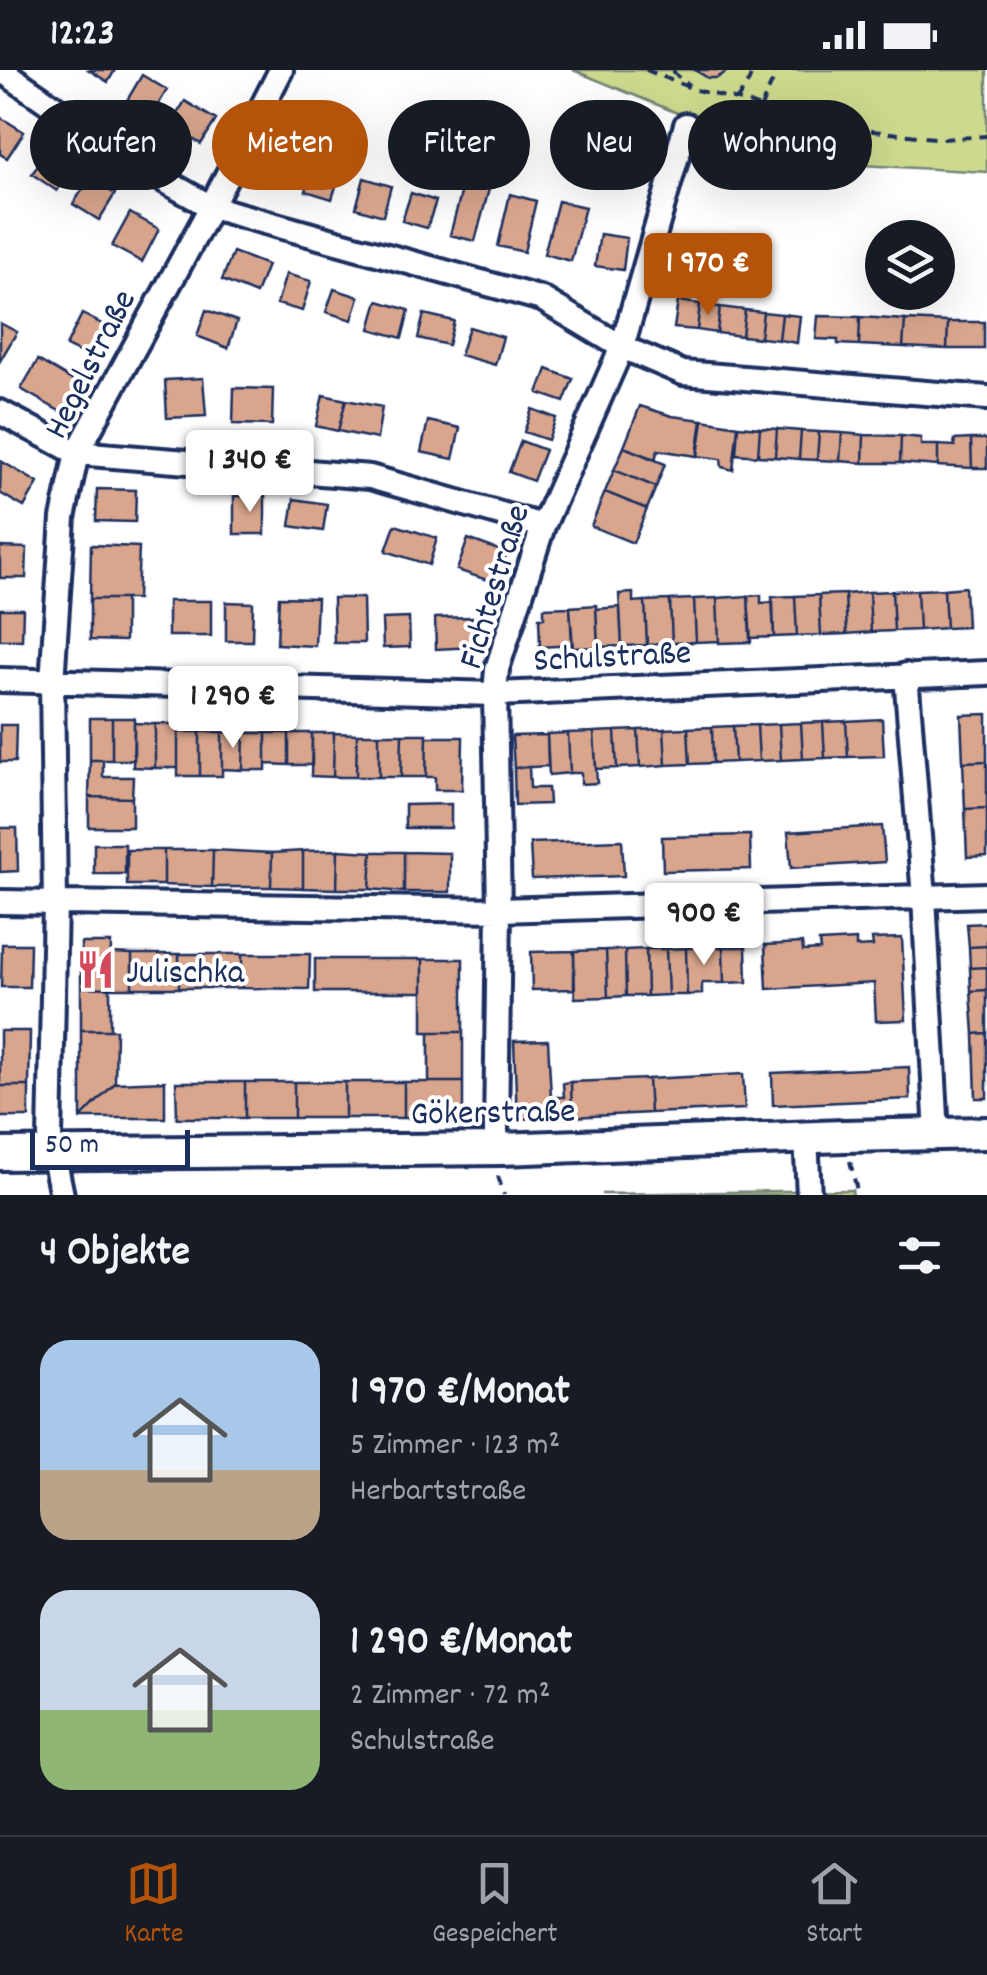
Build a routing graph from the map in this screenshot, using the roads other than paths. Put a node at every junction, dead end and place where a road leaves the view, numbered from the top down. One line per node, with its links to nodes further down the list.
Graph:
1 (2, 70): 4 (street)
2 (281, 70): 4 (street, Hegelstraße)
3 (686, 125): 5 (street, Fichtestraße)
4 (211, 206): 5 (street); 8 (street, Hegelstraße)
5 (622, 347): 6 (street); 9 (street, Fichtestraße)
6 (987, 398)
7 (0, 412): 8 (street)
8 (77, 452): 9 (street); 13 (street, Hegelstraße)
9 (543, 526): 14 (street, Fichtestraße)
10 (987, 673): 11 (street, Schulstraße)
11 (906, 675): 14 (street, Schulstraße); 16 (street)
12 (0, 680): 13 (street, Schulstraße)
13 (52, 682): 14 (street, Schulstraße); 18 (street, Hegelstraße)
14 (495, 694): 19 (street, Fichtestraße)
15 (987, 895): 16 (street)
16 (924, 897): 19 (street); 21 (street)
17 (0, 902): 18 (street)
18 (54, 902): 19 (street); 25 (street, Hegelstraße)
19 (499, 910): 23 (street, Fichtestraße)
20 (987, 1133): 21 (main road, Gökerstraße)
21 (937, 1135): 22 (main road, Gökerstraße)
22 (806, 1138): 23 (main road, Gökerstraße); 27 (street)
23 (501, 1149): 25 (main road, Gökerstraße)
24 (0, 1154): 25 (main road, Gökerstraße)
25 (52, 1154): 26 (street, Hegelstraße)
26 (62, 1195)
27 (810, 1195)

